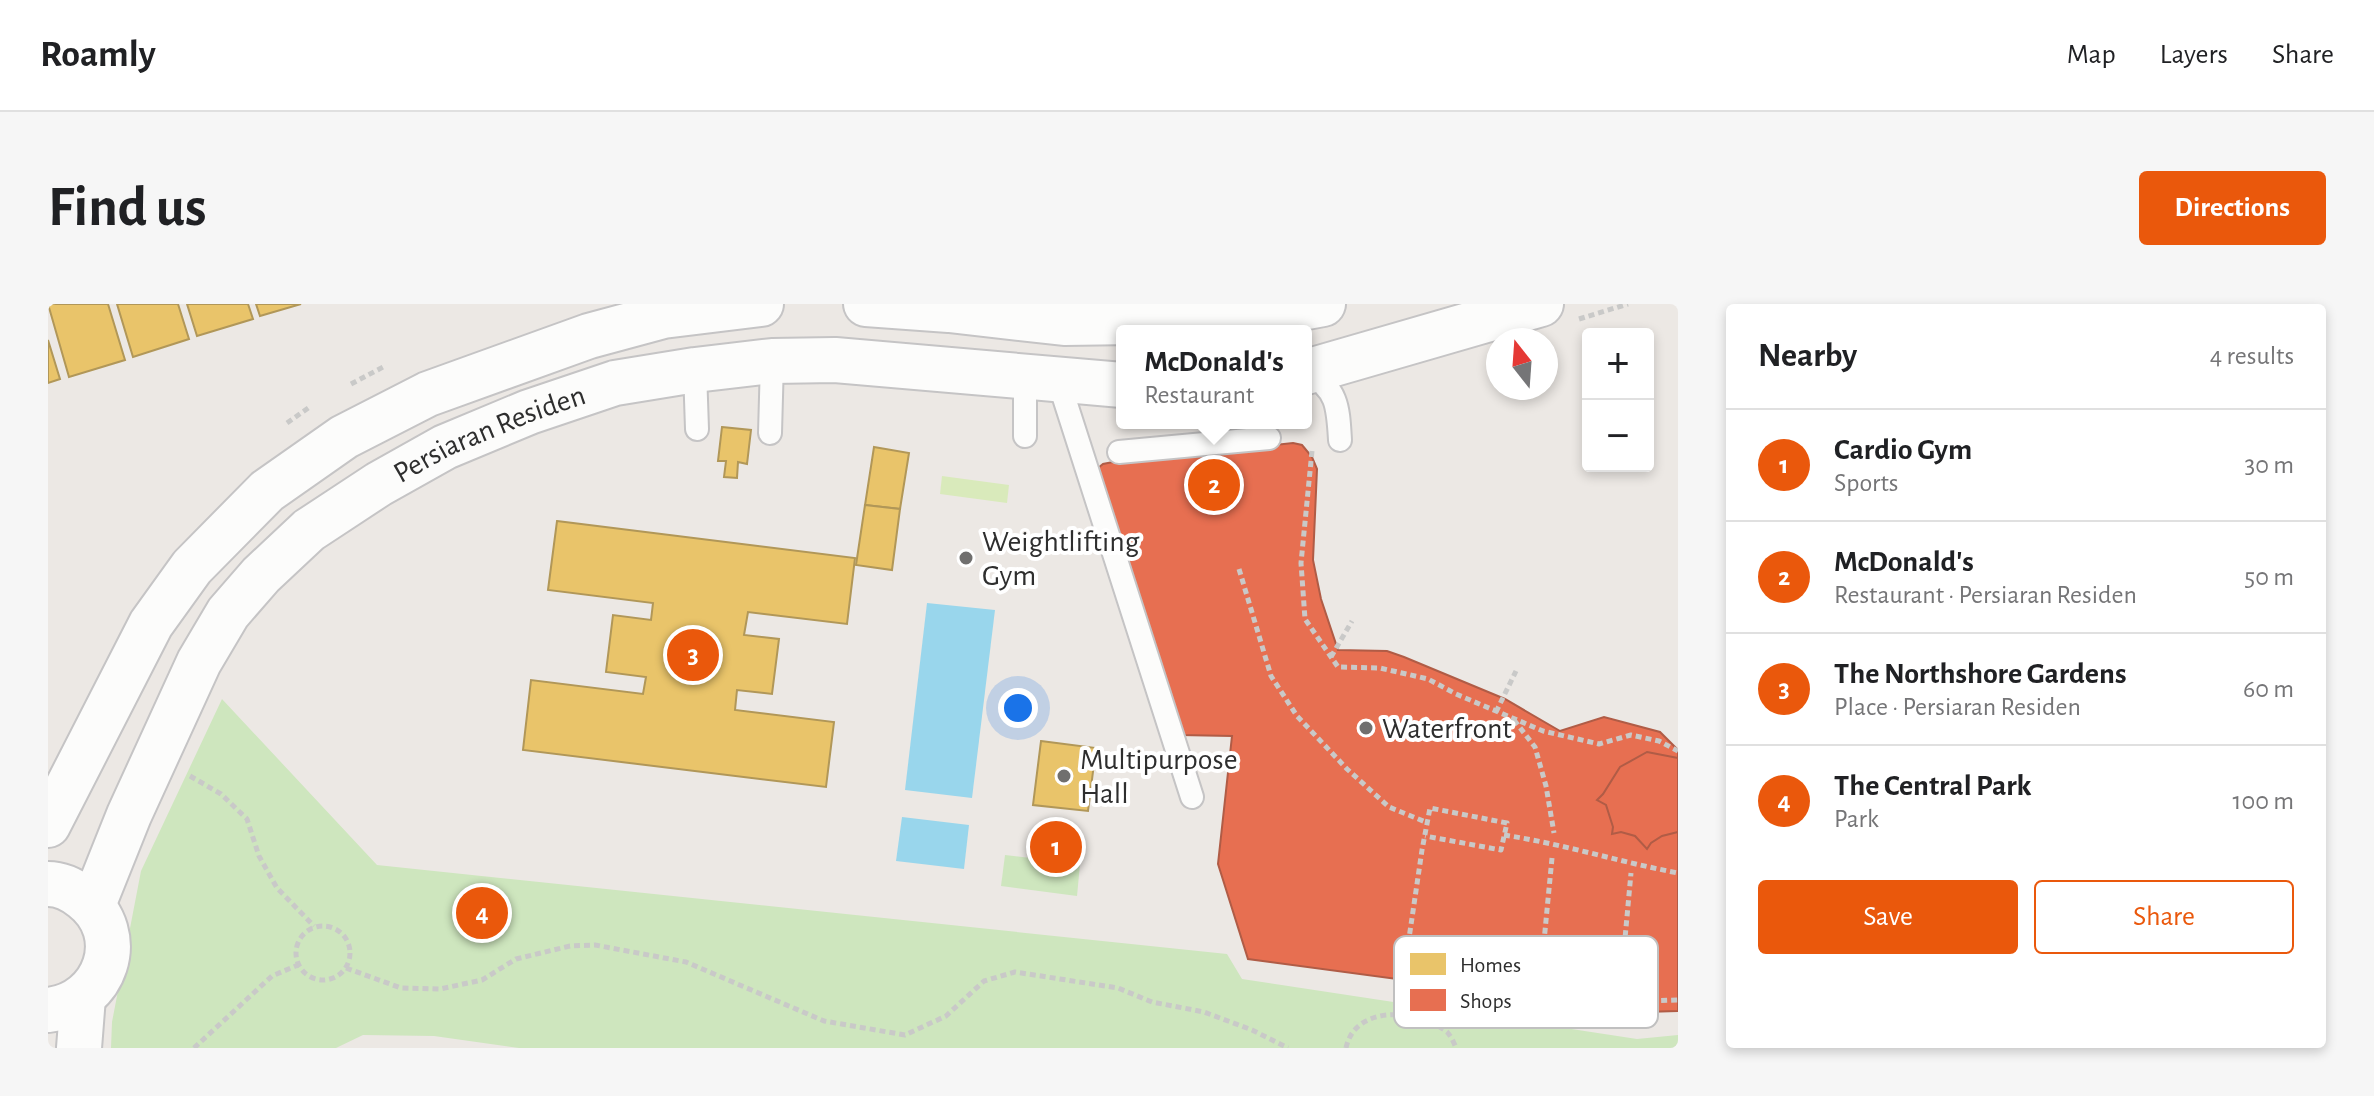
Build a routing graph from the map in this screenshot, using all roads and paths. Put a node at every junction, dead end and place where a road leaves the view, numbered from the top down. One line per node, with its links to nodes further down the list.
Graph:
1 (761, 304): 30 (street, Persiaran Residen)
2 (866, 304): 5 (street)
3 (1323, 304): 5 (street)
4 (1541, 304): 8 (street)
5 (948, 307)
6 (772, 361): 7 (street, Persiaran Residen); 10 (street, Persiaran Residen); 15 (lane)
7 (695, 370): 12 (lane); 38 (street, Persiaran Residen)
8 (1312, 371)
9 (1312, 375): 18 (lane)
10 (1041, 378): 11 (street, Persiaran Residen); 16 (lane); 28 (lane)
11 (1116, 384)
12 (697, 429)
13 (1272, 429): 17 (path)
14 (1294, 429): 22 (path)
15 (770, 433)
16 (1025, 436)
17 (1269, 438): 19 (lane)
18 (1340, 440)
19 (1119, 452)
20 (1239, 569): 29 (path)
21 (1352, 621): 22 (path)
22 (1331, 657): 24 (path)
23 (1516, 671): 24 (path)
24 (1496, 712): 25 (path)
25 (1514, 719): 26 (path); 31 (path)
26 (1678, 751)
27 (186, 773): 39 (path)
28 (1192, 797)
29 (1428, 823): 32 (path); 33 (path)
30 (48, 825)
31 (1554, 833)
32 (1504, 835): 33 (path); 36 (path)
33 (1425, 836): 40 (path)
34 (1552, 858): 41 (path)
35 (1631, 873): 42 (path)
36 (1678, 873)
37 (48, 884): 38 (street)
38 (93, 905): 47 (street)
39 (314, 926): 43 (path); 44 (path)
40 (1409, 936)
41 (1544, 936)
42 (1625, 936)
43 (298, 965): 44 (path); 51 (path)
44 (346, 968): 52 (path)
45 (1678, 1000): 46 (path)
46 (1658, 1001)
47 (66, 1004): 50 (street)
48 (1394, 1014): 53 (path)
49 (1439, 1028): 54 (path)
50 (79, 1048)
51 (194, 1048)
52 (1288, 1048)
53 (1346, 1048)
54 (1456, 1048)

